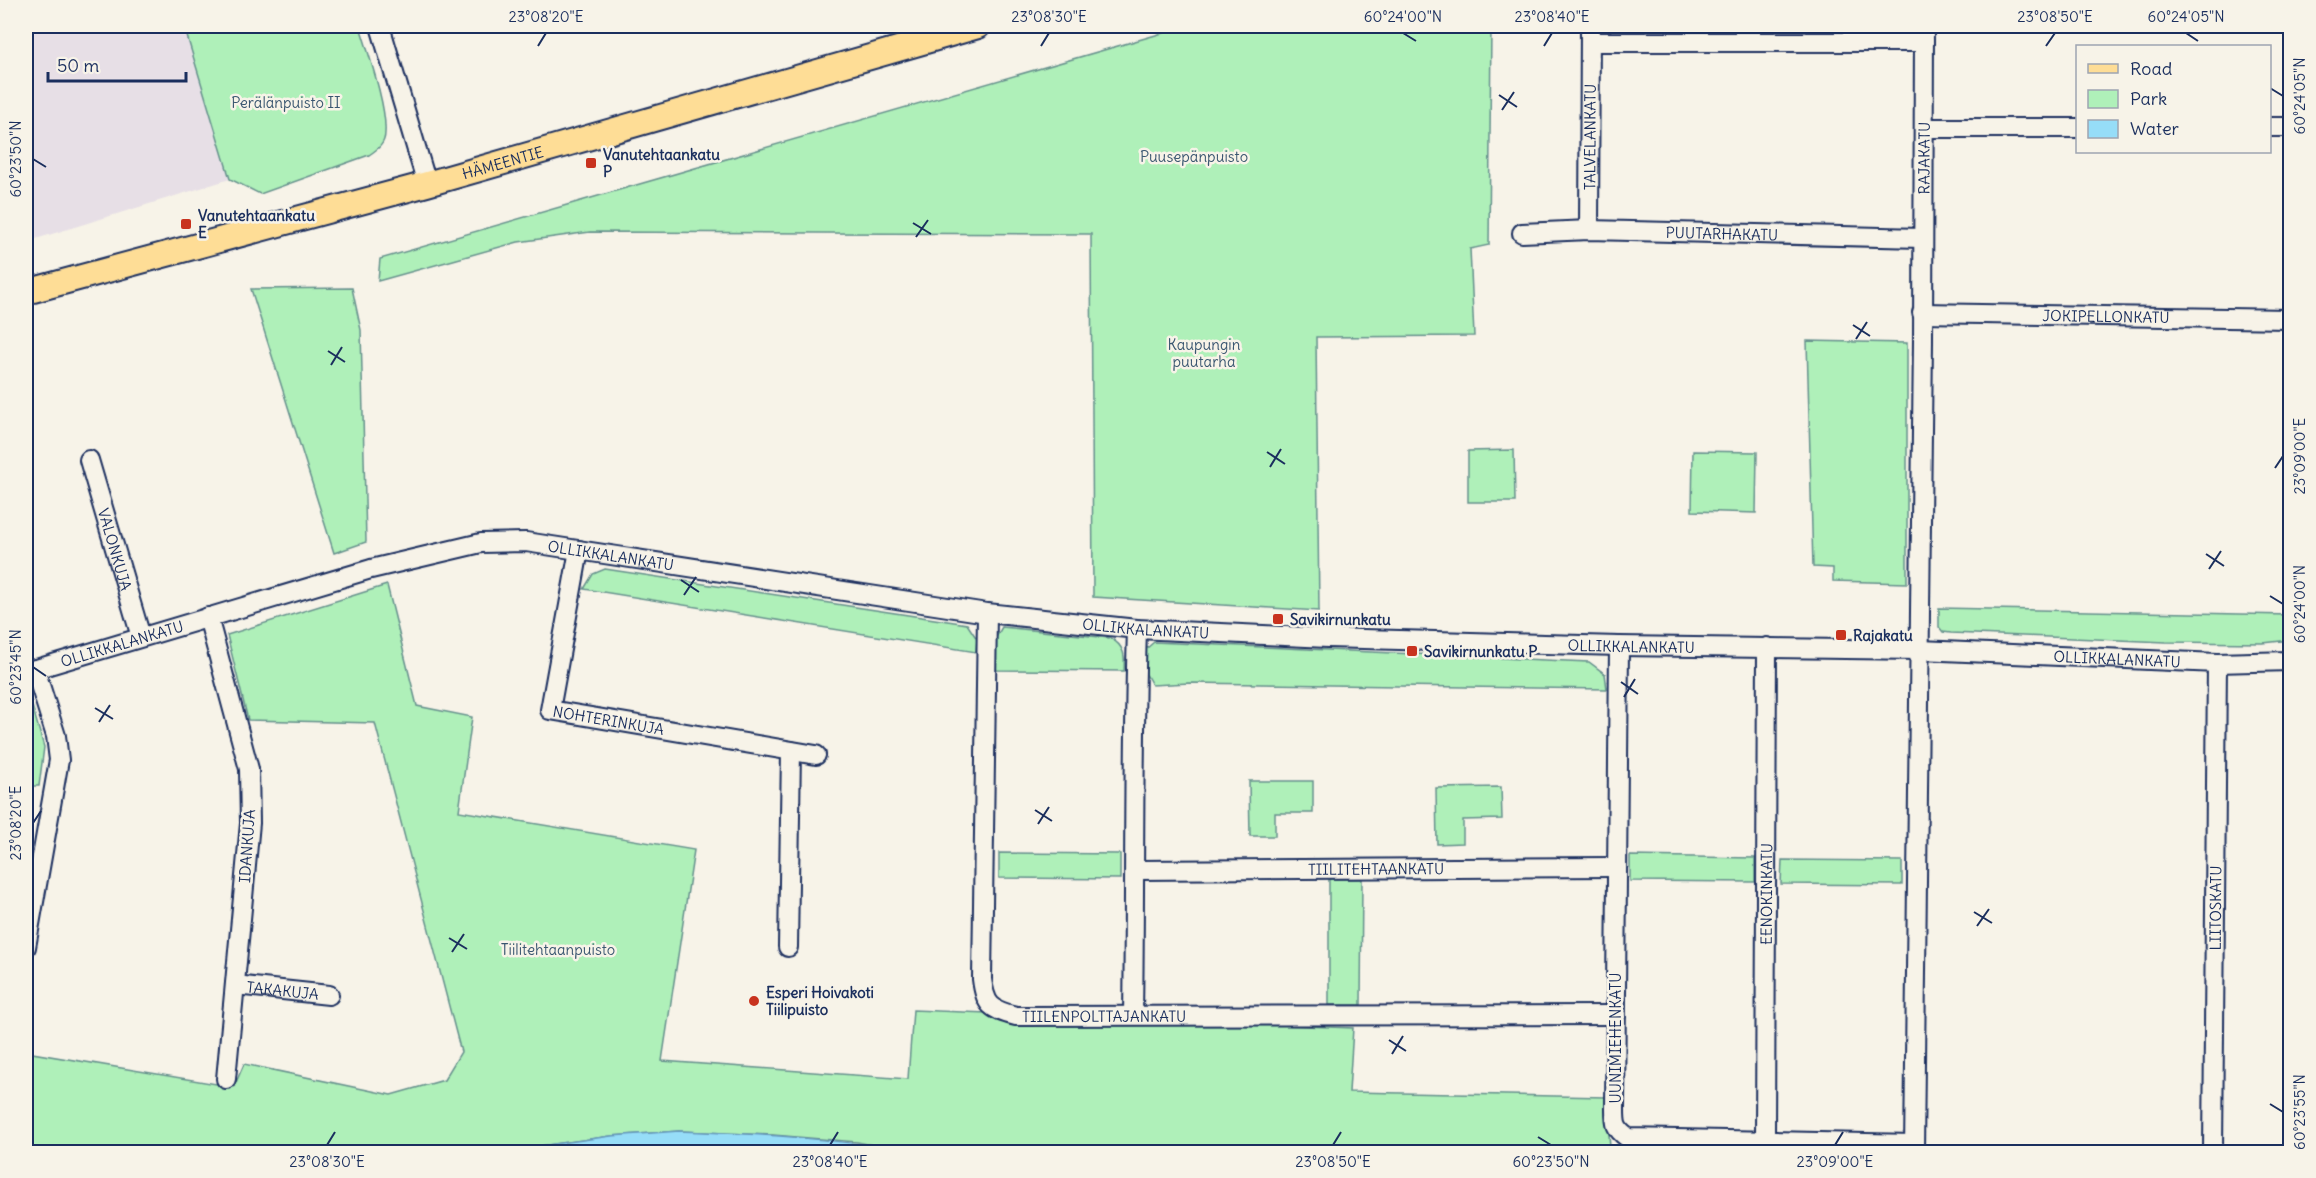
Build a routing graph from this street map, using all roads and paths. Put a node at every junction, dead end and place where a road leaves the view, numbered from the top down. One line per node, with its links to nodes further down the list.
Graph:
1 (380, 26): 9 (street)
2 (978, 26): 9 (main road, HÄMEENTIE)
3 (1590, 34): 4 (street, TALVELANKATU); 10 (street, TALVELANKATU)
4 (1924, 34): 7 (street, RAJAKATU)
5 (2271, 127): 6 (street)
6 (2290, 127)
7 (1924, 128): 8 (street); 12 (street, RAJAKATU)
8 (2076, 128)
9 (427, 184): 13 (main road, HÄMEENTIE)
10 (1589, 230): 11 (street, PUUTARHAKATU); 12 (street, PUUTARHAKATU)
11 (1522, 233)
12 (1922, 238): 14 (street, RAJAKATU)
13 (26, 292)
14 (1922, 313): 15 (street, JOKIPELLONKATU); 24 (street, RAJAKATU)
15 (2290, 319)
16 (89, 460): 21 (street, VALONKUJA)
17 (579, 550): 18 (street, OLLIKKALANKATU); 19 (street, OLLIKKALANKATU); 28 (street, NOHTERINKUJA)
18 (987, 613): 20 (street, OLLIKKALANKATU); 36 (street, TIILENPOLTTAJANKATU)
19 (208, 617): 21 (street, OLLIKKALANKATU); 34 (street, IDANKUJA)
20 (1137, 628): 22 (street, OLLIKKALANKATU); 31 (street)
21 (141, 637): 27 (street, OLLIKKALANKATU)
22 (1619, 646): 23 (street, OLLIKKALANKATU); 30 (street, UUNIMIEHENKATU)
23 (1767, 647): 24 (street, OLLIKKALANKATU); 39 (street, EENOKINKATU)
24 (1920, 650): 26 (street, OLLIKKALANKATU); 40 (street, RAJAKATU)
25 (2290, 661): 26 (street, OLLIKKALANKATU)
26 (2217, 663): 41 (street, LIITOSKATU)
27 (30, 670): 32 (street)
28 (791, 751): 29 (street, NOHTERINKUJA); 33 (street)
29 (816, 755)
30 (1616, 867): 31 (street, TIILITEHTAANKATU); 37 (street, UUNIMIEHENKATU)
31 (1136, 870): 36 (street)
32 (26, 947)
33 (788, 947)
34 (235, 985): 35 (street, TAKAKUJA); 38 (street, IDANKUJA)
35 (329, 995)
36 (1133, 1015): 37 (street, TIILENPOLTTAJANKATU)
37 (1616, 1015): 39 (street, UUNIMIEHENKATU)
38 (226, 1079)
39 (1765, 1140): 40 (street, UUNIMIEHENKATU)
40 (1914, 1148)
41 (2213, 1152)

